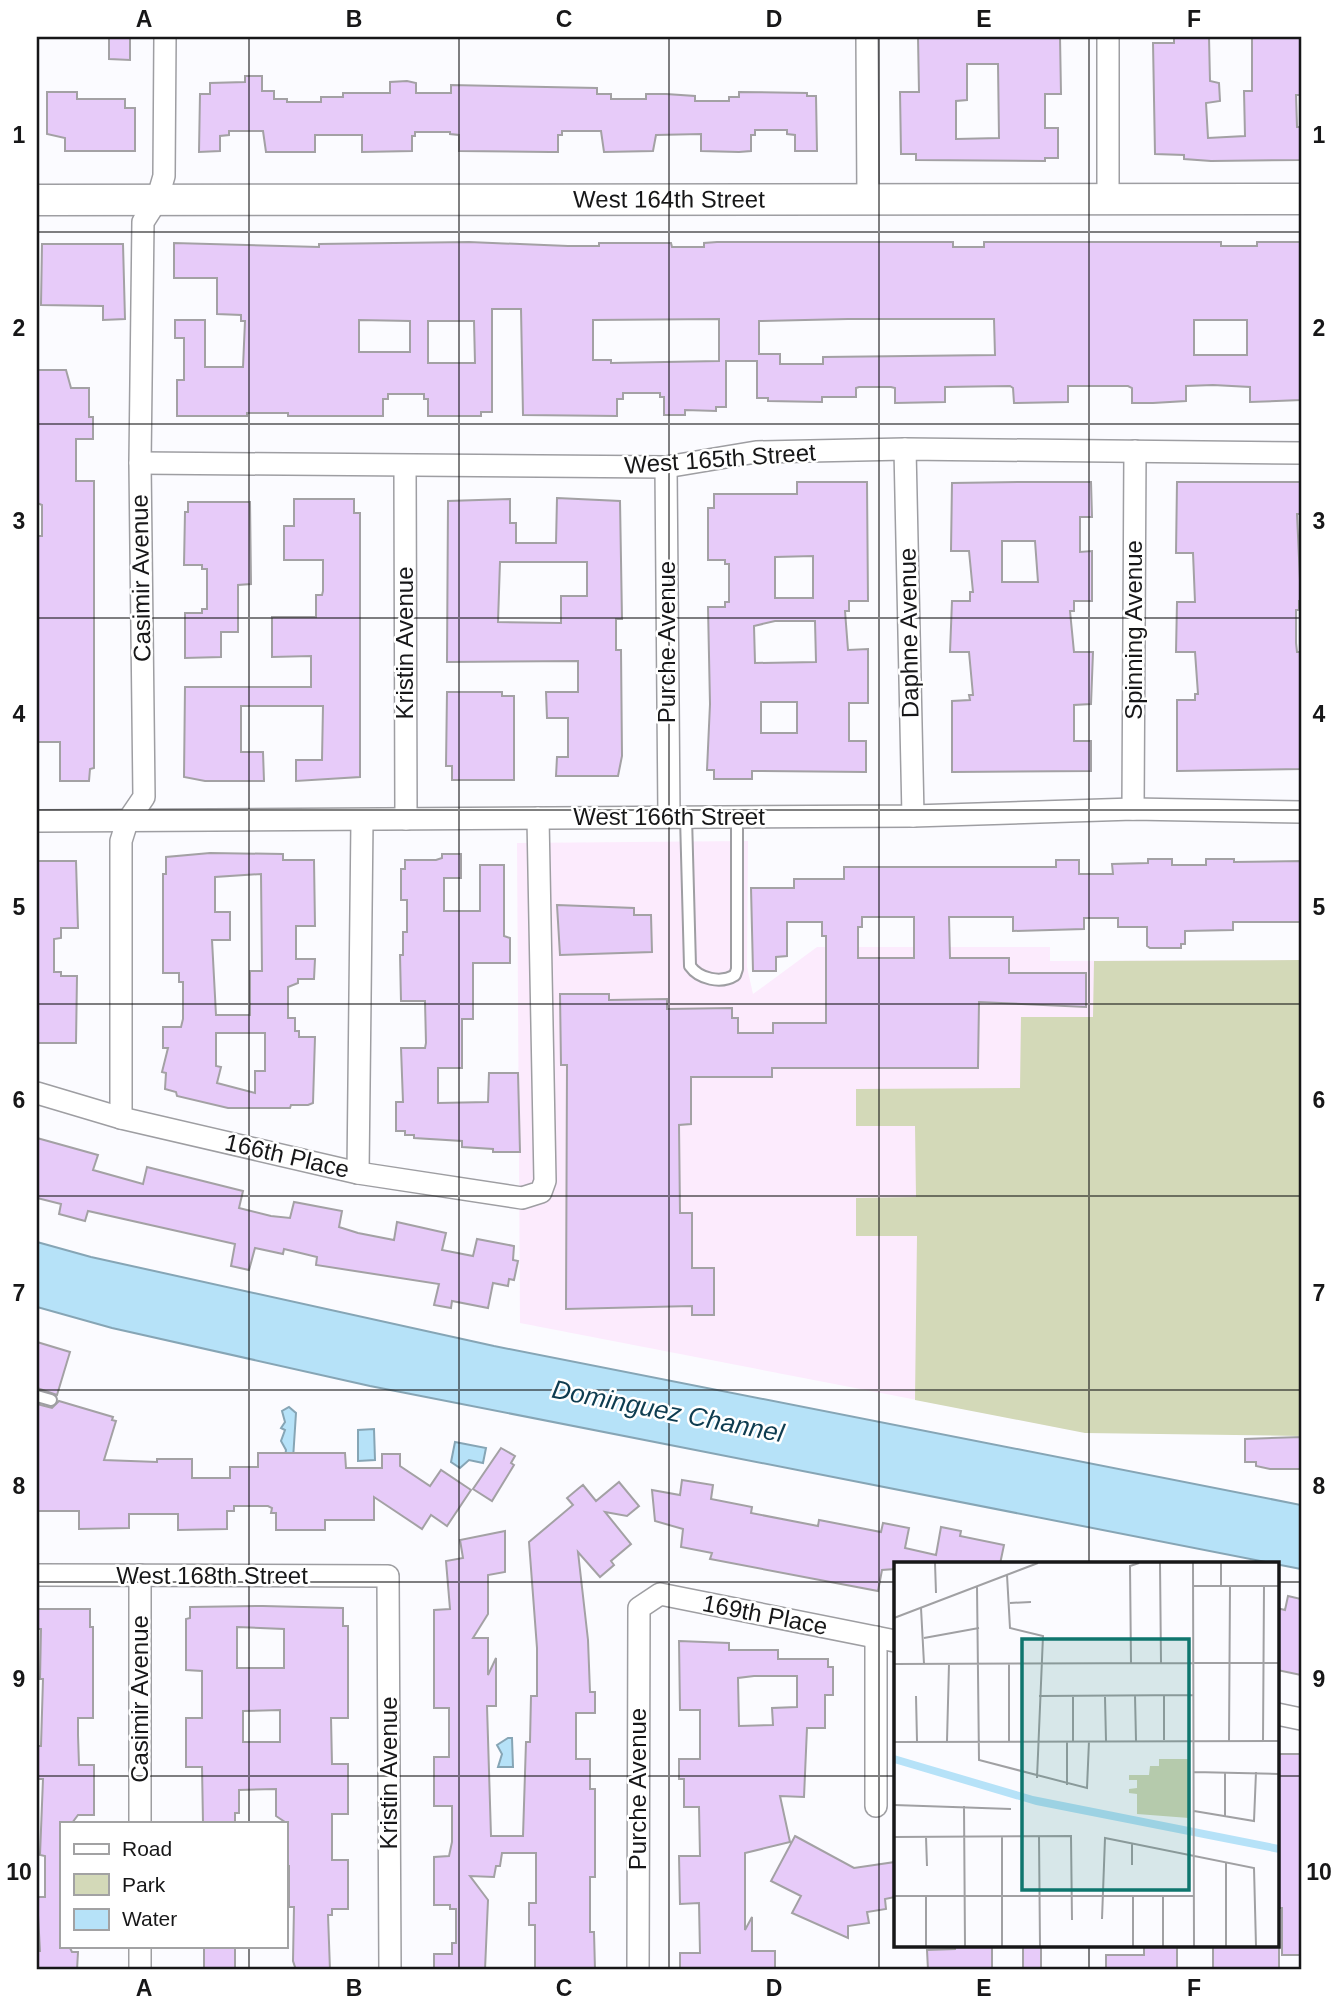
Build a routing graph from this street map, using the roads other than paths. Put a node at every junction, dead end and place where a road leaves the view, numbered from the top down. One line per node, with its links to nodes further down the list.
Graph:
1 (165, 37): 7 (street, Casimir Avenue)
2 (867, 37): 8 (street)
3 (1108, 37): 4 (street)
4 (1108, 199): 5 (street, West 164th Street); 8 (street, West 164th Street)
5 (1301, 199)
6 (37, 200): 7 (street, West 164th Street)
7 (157, 200): 8 (street, West 164th Street); 12 (street, Casimir Avenue)
8 (868, 200)
9 (905, 449): 10 (street, West 165th Street); 14 (street, West 165th Street); 17 (street, Daphne Avenue)
10 (1135, 451): 11 (street, West 165th Street); 15 (street, Spinning Avenue)
11 (1301, 453)
12 (140, 463): 13 (street, West 165th Street); 24 (street, Casimir Avenue)
13 (405, 466): 14 (street, West 165th Street); 21 (street, Kristin Avenue)
14 (666, 467): 18 (street, Purche Avenue)
15 (1133, 809): 16 (street, West 166th Street); 17 (street, West 166th Street)
16 (1301, 812)
17 (913, 816): 19 (street, West 166th Street)
18 (677, 817): 19 (street, West 166th Street); 19 (lane); 20 (street, West 166th Street)
19 (737, 817)
20 (538, 818): 21 (street, West 166th Street); 27 (street, 166th Place)
21 (406, 820): 23 (street, West 166th Street)
22 (37, 821): 24 (street, West 166th Street)
23 (362, 821): 24 (street, West 166th Street); 27 (street)
24 (127, 822): 26 (street, Casimir Avenue)
25 (37, 1093): 26 (street, 166th Place)
26 (121, 1118): 27 (street, 166th Place)
27 (358, 1172)
28 (37, 1396): 29 (lane)
29 (51, 1400)
30 (37, 1575): 31 (street, West 168th Street)
31 (140, 1576): 32 (street, West 168th Street); 38 (street, Casimir Avenue)
32 (388, 1576): 41 (street, Kristin Avenue)
33 (639, 1608): 34 (street, 169th Place); 42 (street, Purche Avenue)
34 (886, 1639): 37 (street)
35 (1278, 1714): 36 (street)
36 (1301, 1719)
37 (876, 1806)
38 (140, 1822)
39 (140, 1948): 40 (street)
40 (140, 1970)
41 (390, 1970)
42 (638, 1970)

